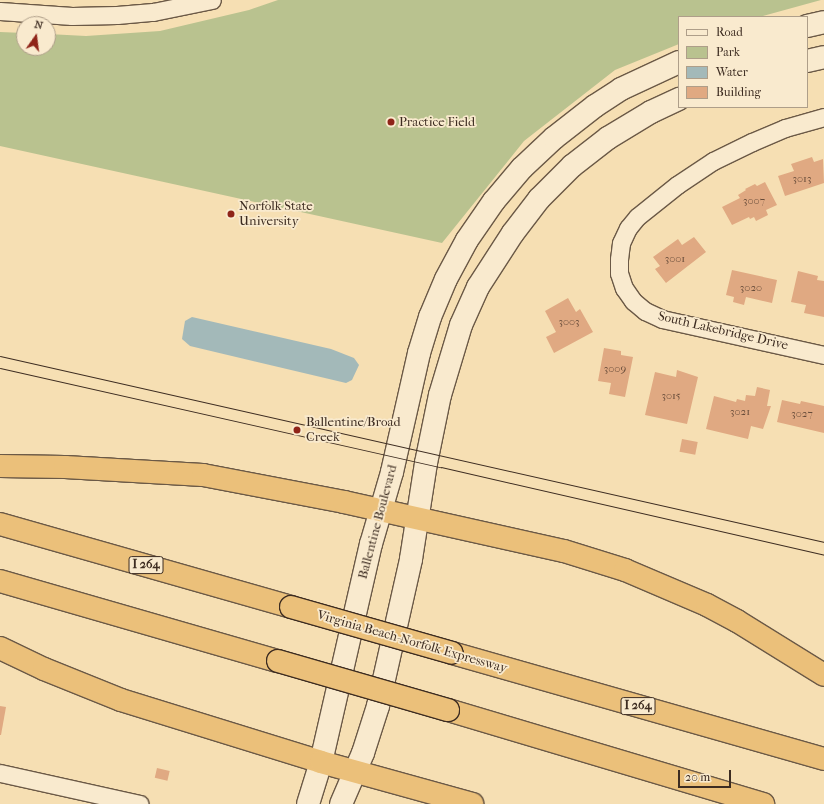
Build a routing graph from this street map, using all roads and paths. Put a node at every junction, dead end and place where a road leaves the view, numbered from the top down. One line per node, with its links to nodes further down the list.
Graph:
1 (212, 0): 2 (street)
2 (0, 11)
3 (824, 22): 4 (main road)
4 (808, 26)
5 (824, 57): 6 (main road)
6 (808, 61)
7 (678, 62): 12 (main road, Ballentine Boulevard)
8 (678, 99): 13 (main road)
9 (824, 117): 10 (street, South Lakebridge Drive)
10 (824, 355)
11 (0, 466): 12 (highway)
12 (380, 510): 13 (highway); 19 (main road, Ballentine Boulevard)
13 (418, 519): 17 (highway); 21 (main road)
14 (0, 524): 18 (highway, Virginia Beach-Norfolk Expressway / I 264, bridge)
15 (0, 581): 26 (highway, bridge)
16 (0, 648): 19 (highway)
17 (824, 674)
18 (824, 759)
19 (321, 762): 21 (highway); 23 (main road, Ballentine Boulevard)
20 (0, 772): 22 (street)
21 (355, 772): 24 (main road); 25 (highway)
22 (140, 804)
23 (308, 804)
24 (341, 804)
25 (472, 804)
26 (763, 804)

